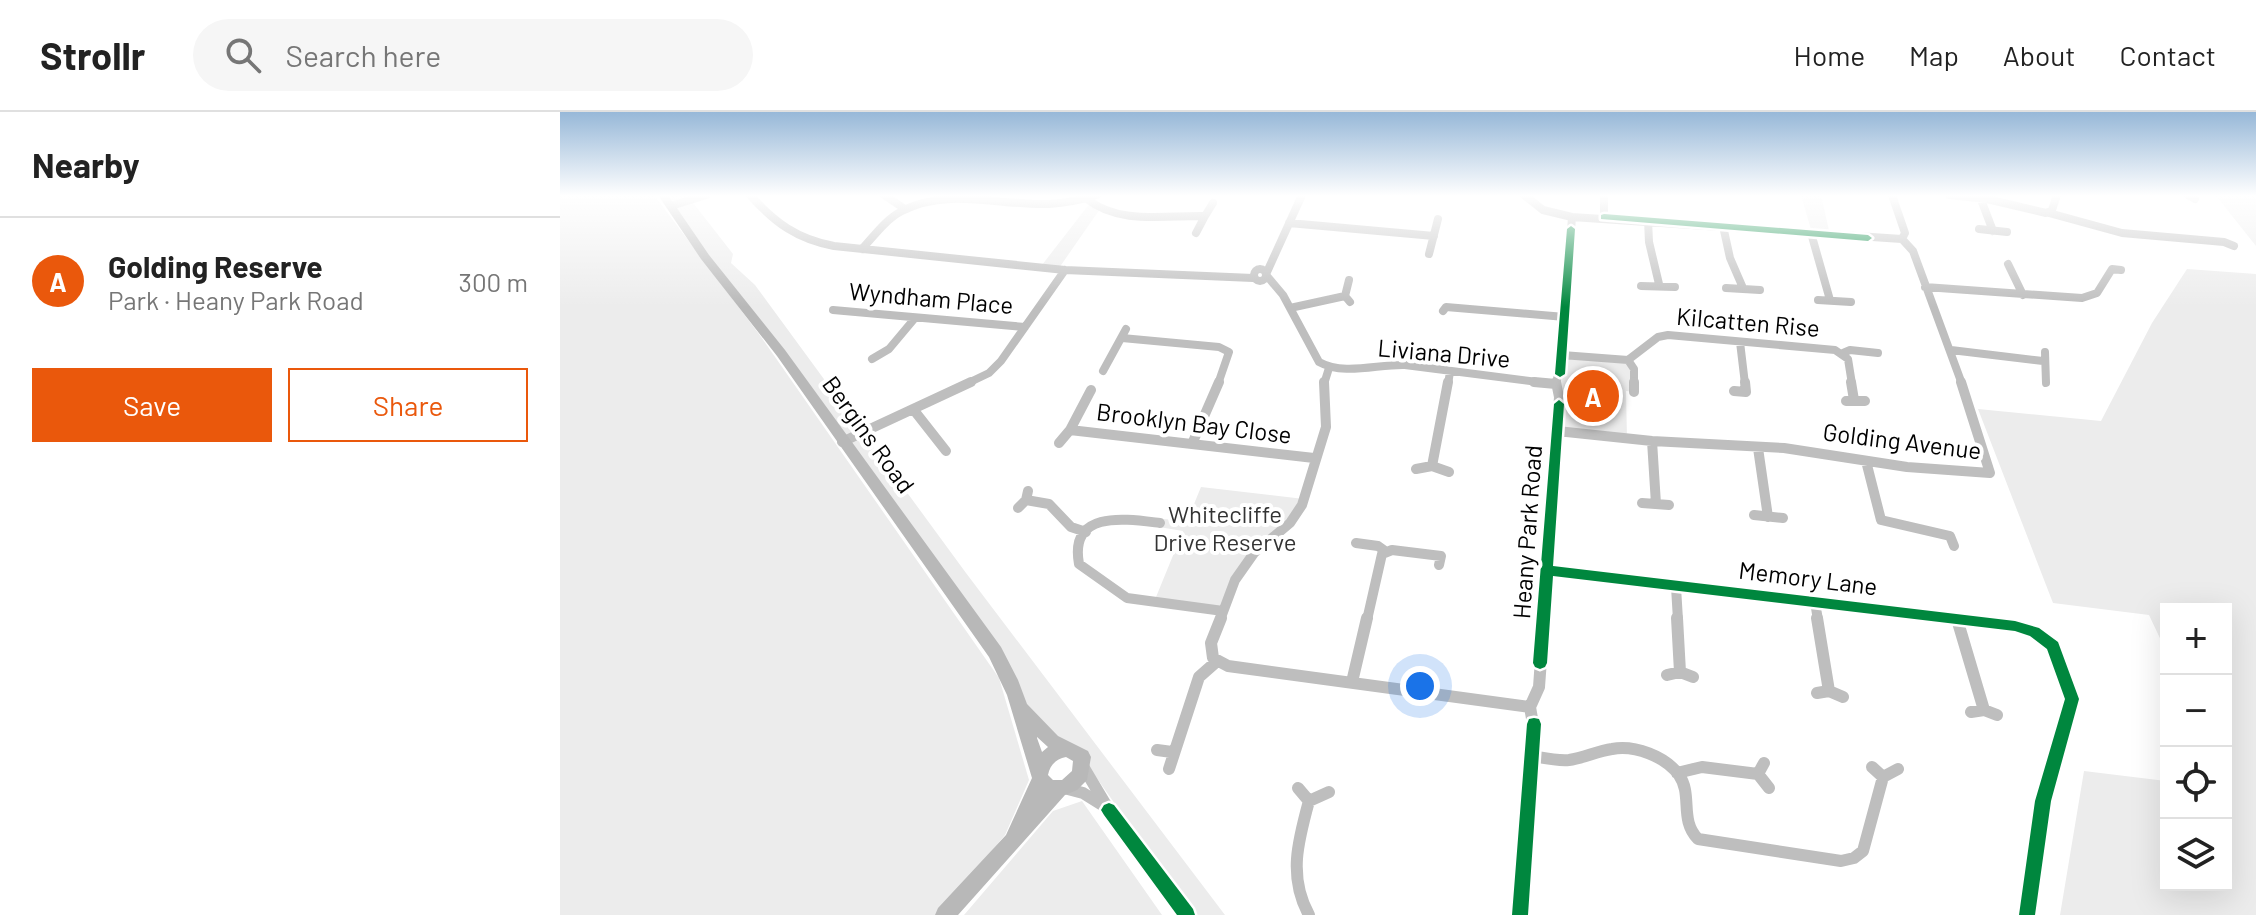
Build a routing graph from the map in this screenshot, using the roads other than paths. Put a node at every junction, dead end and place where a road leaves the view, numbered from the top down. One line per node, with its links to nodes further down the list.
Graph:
1 (689, 232): 61 (main road, Bergins Road)
2 (788, 232): 17 (street)
3 (880, 232): 17 (street)
4 (1285, 232): 22 (street)
5 (1395, 232): 14 (street)
6 (1435, 232): 14 (street)
7 (1571, 232): 38 (street, Heany Park Road)
8 (1650, 232): 24 (street)
9 (1724, 232): 29 (street)
10 (1804, 232): 13 (street)
11 (1905, 232): 15 (street, Golding Avenue)
12 (2120, 232): 16 (street)
13 (1811, 233): 15 (street); 33 (street)
14 (1434, 236): 18 (street)
15 (1902, 239): 27 (street, Golding Avenue)
16 (2234, 246)
17 (862, 249): 21 (street)
18 (1429, 254)
19 (2008, 263): 31 (street)
20 (2112, 268): 31 (street)
21 (1065, 270): 22 (street); 40 (street)
22 (1260, 275): 36 (street)
23 (1349, 280): 36 (street)
24 (1659, 284): 25 (street); 26 (street)
25 (1641, 286)
26 (1675, 287)
27 (1925, 287): 31 (street); 42 (street, Golding Avenue)
28 (1726, 288): 29 (street)
29 (1743, 288): 30 (street)
30 (1760, 290)
31 (2023, 295)
32 (1818, 300): 33 (street)
33 (1830, 300): 34 (street)
34 (1851, 302)
35 (1444, 307): 38 (street)
36 (1290, 308): 48 (street)
37 (833, 310): 39 (street, Wyndham Place)
38 (1565, 317): 45 (street, Heany Park Road)
39 (915, 318): 40 (street, Wyndham Place); 46 (street)
40 (1025, 327): 57 (street)
41 (1740, 342): 43 (street, Kilcatten Rise); 47 (street, Kilcatten Rise); 54 (street)
42 (1951, 350): 51 (street); 67 (street, Golding Avenue)
43 (1843, 353): 44 (street, Kilcatten Rise); 56 (street, Kilcatten Rise)
44 (1878, 353)
45 (1562, 355): 47 (street); 52 (street, Heany Park Road)
46 (872, 359)
47 (1628, 360): 55 (street)
48 (1329, 368): 50 (street, Liviana Drive); 66 (street)
49 (1103, 371): 63 (street)
50 (1450, 372): 52 (street, Liviana Drive); 68 (street)
51 (2046, 383)
52 (1556, 384): 59 (street, Heany Park Road)
53 (1091, 390): 58 (street, Brooklyn Bay Close)
54 (1734, 391)
55 (1634, 392)
56 (1855, 401)
57 (913, 409): 61 (street); 65 (street)
58 (1070, 430): 62 (street, Brooklyn Bay Close); 63 (street, Brooklyn Bay Close)
59 (1557, 431): 60 (street, Golding Avenue); 84 (street, Heany Park Road)
60 (1652, 441): 64 (street, Golding Avenue); 73 (street)
61 (842, 442): 94 (main road, Bergins Road)
62 (1059, 443)
63 (1192, 444): 66 (street, Brooklyn Bay Close)
64 (1758, 448): 67 (street, Golding Avenue); 76 (street)
65 (946, 451)
66 (1314, 458): 87 (street)
67 (1866, 461): 80 (street)
68 (1432, 466): 69 (street); 70 (street)
69 (1416, 469)
70 (1449, 472)
71 (1024, 500): 79 (street)
72 (1642, 503): 73 (street)
73 (1656, 504): 74 (street)
74 (1669, 505)
75 (1754, 515): 76 (street)
76 (1768, 517): 77 (street)
77 (1783, 518)
78 (1161, 523): 79 (street)
79 (1086, 532): 87 (street)
80 (1950, 536)
81 (1356, 543): 82 (street)
82 (1385, 551): 83 (street); 91 (street)
83 (1441, 556)
84 (1547, 570): 85 (street, Memory Lane); 93 (street, Heany Park Road)
85 (1676, 587): 86 (street, Memory Lane); 90 (street)
86 (1815, 602): 88 (street, Memory Lane); 92 (street)
87 (1223, 611): 89 (street)
88 (1957, 619): 95 (street); 118 (street, Memory Lane)
89 (1216, 662): 91 (street); 98 (street)
90 (1693, 677)
91 (1352, 682): 93 (street)
92 (1843, 697)
93 (1530, 707): 99 (street, Heany Park Road)
94 (1023, 710): 96 (main road, Bergins Road); 105 (main road, Bergins Road)
95 (1984, 712)
96 (1067, 749): 101 (main road); 105 (main road)
97 (1157, 750): 98 (street)
98 (1172, 752): 102 (street)
99 (1532, 756): 104 (street); 117 (street, Heany Park Road)
100 (1872, 767): 106 (street)
101 (1084, 768): 107 (main road); 112 (street)
102 (1169, 769)
103 (1898, 769): 106 (street)
104 (1677, 773): 106 (street); 109 (street)
105 (1040, 774): 107 (main road); 113 (main road)
106 (1883, 777)
107 (1062, 788): 112 (street); 113 (main road)
108 (1298, 788): 111 (street)
109 (1769, 788)
110 (1329, 792): 111 (street)
111 (1309, 801): 116 (street)
112 (1109, 810): 115 (street)
113 (1009, 844): 114 (main road)
114 (945, 915)
115 (1187, 915)
116 (1309, 915)
117 (1520, 915)
118 (2027, 915)

